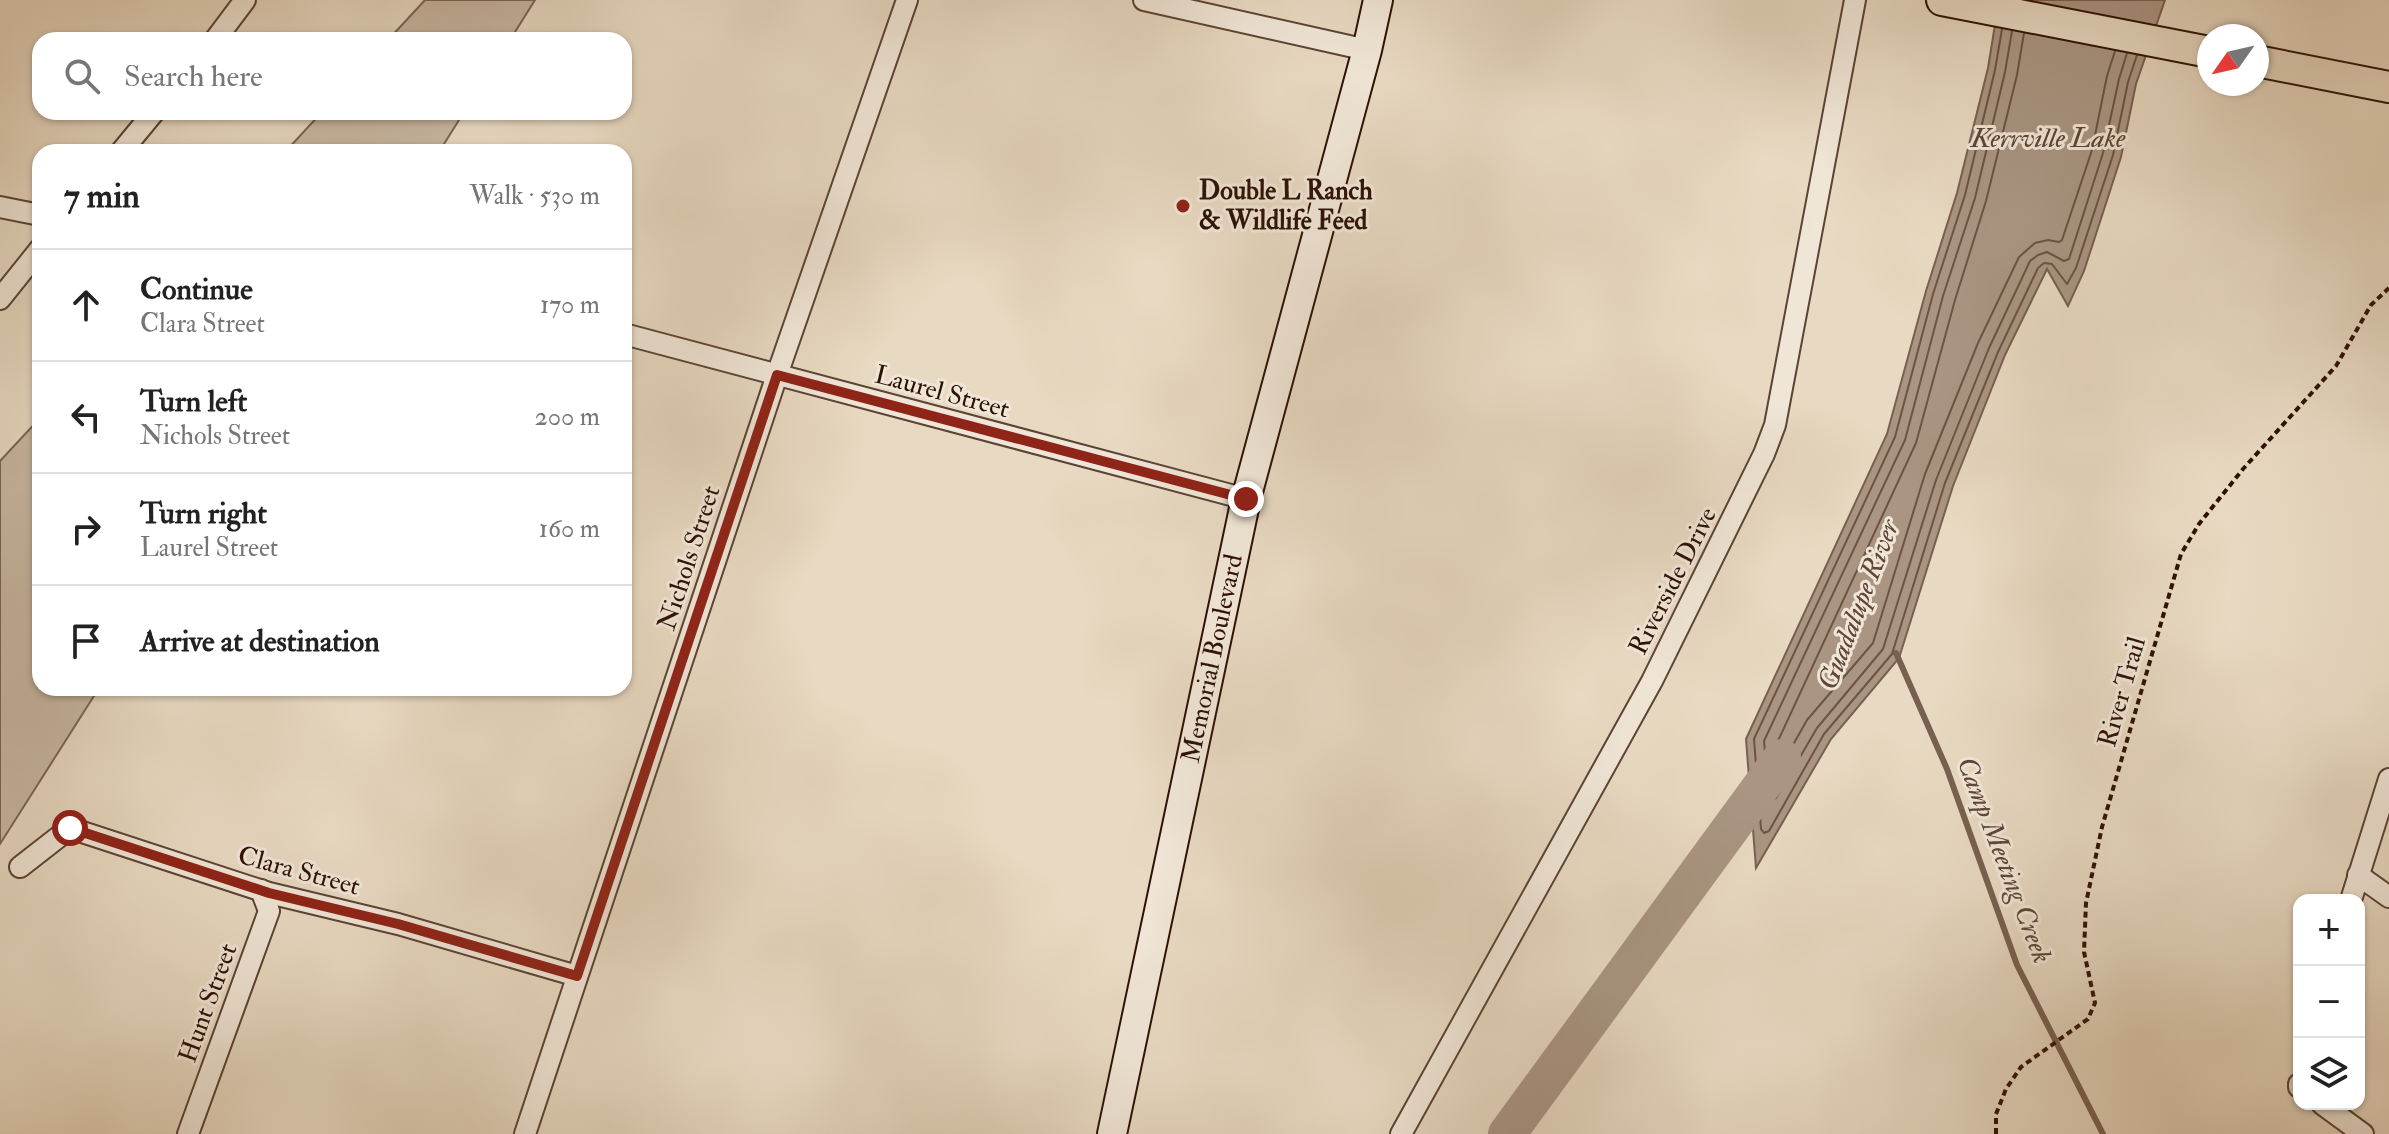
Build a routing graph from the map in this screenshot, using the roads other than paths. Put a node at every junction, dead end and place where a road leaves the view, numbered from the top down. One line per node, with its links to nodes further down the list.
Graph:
1 (245, 0): 7 (street)
2 (907, 0): 19 (street, Nichols Street)
3 (1144, 0): 8 (street)
4 (1378, 0): 8 (main road, Memorial Boulevard)
5 (1855, 0): 32 (street, Riverside Drive)
6 (1942, 0): 9 (main road)
7 (221, 32)
8 (1367, 50): 20 (main road, Memorial Boulevard)
9 (2197, 50)
10 (2269, 63): 11 (main road)
11 (2389, 87)
12 (147, 120): 13 (street)
13 (128, 144)
14 (0, 207): 15 (street)
15 (32, 213)
16 (32, 259): 17 (street)
17 (0, 299)
18 (632, 336): 19 (street, Laurel Street)
19 (777, 375): 20 (street, Laurel Street); 27 (street, Nichols Street)
20 (1246, 499): 31 (main road, Memorial Boulevard)
21 (2389, 779): 23 (street)
22 (20, 867): 24 (street, Clara Street)
23 (2358, 875): 25 (street); 26 (street)
24 (261, 890): 27 (street, Clara Street); 29 (street, Hunt Street)
25 (2353, 894)
26 (2389, 897)
27 (577, 976): 30 (street, Nichols Street)
28 (2330, 1110): 33 (street)
29 (188, 1134)
30 (525, 1134)
31 (1112, 1134)
32 (1401, 1134)
33 (2363, 1134)

